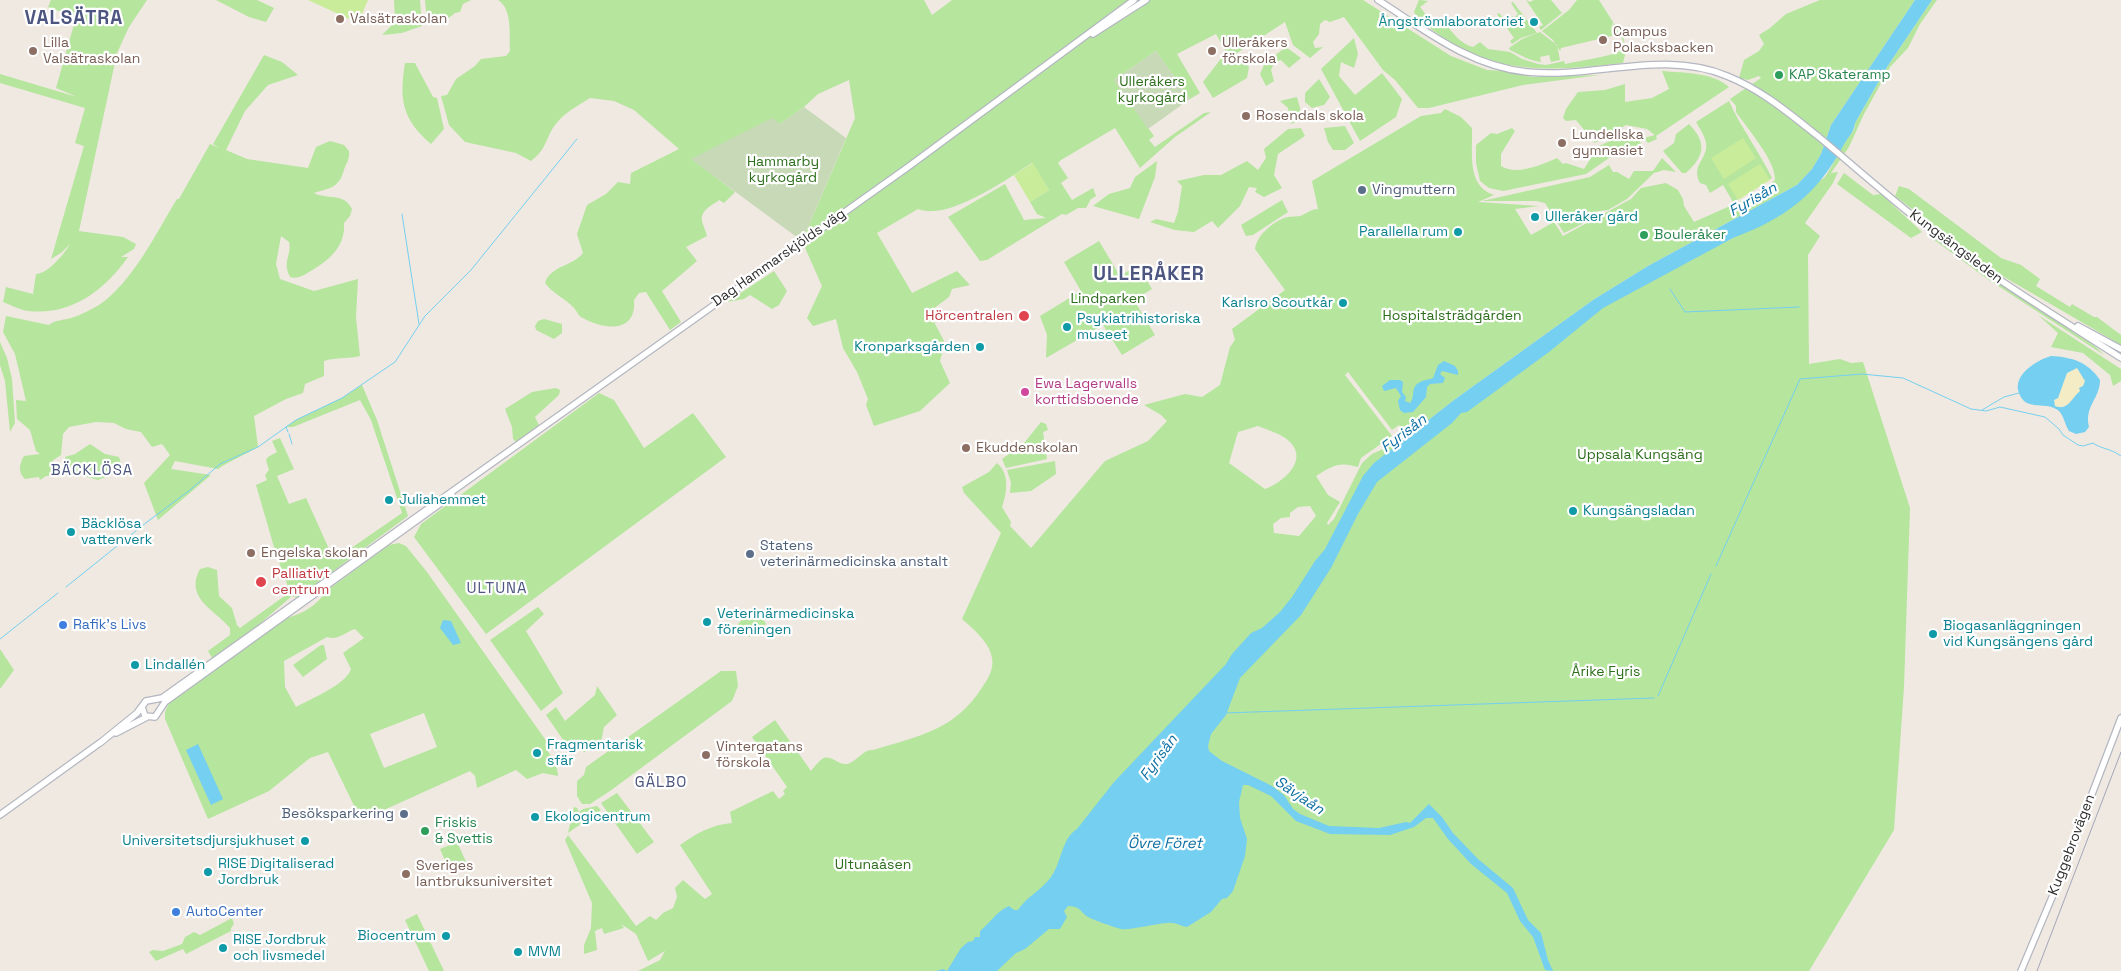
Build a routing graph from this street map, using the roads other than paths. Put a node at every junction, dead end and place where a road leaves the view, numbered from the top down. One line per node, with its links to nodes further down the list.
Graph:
1 (1134, 0): 4 (main road, Dag Hammarskjölds väg)
2 (1146, 0): 4 (main road, Dag Hammarskjölds väg)
3 (1378, 0): 5 (main road, Kungsängsleden)
4 (1078, 42): 8 (main road, Dag Hammarskjölds väg)
5 (2048, 310): 6 (main road, Kungsängsleden); 7 (main road, Kungsängsleden)
6 (2121, 349)
7 (2121, 358)
8 (478, 472): 9 (main road, Dag Hammarskjölds väg); 11 (main road, Dag Hammarskjölds väg)
9 (152, 700): 10 (main road, Dag Hammarskjölds väg); 11 (main road)
10 (142, 705): 12 (main road); 14 (main road, Dag Hammarskjölds väg)
11 (160, 710): 12 (main road, Dag Hammarskjölds väg)
12 (147, 717): 14 (main road, Dag Hammarskjölds väg)
13 (2121, 718): 16 (main road, Kuggebrovägen)
14 (100, 743): 15 (main road, Dag Hammarskjölds väg)
15 (0, 815)
16 (2021, 971)

